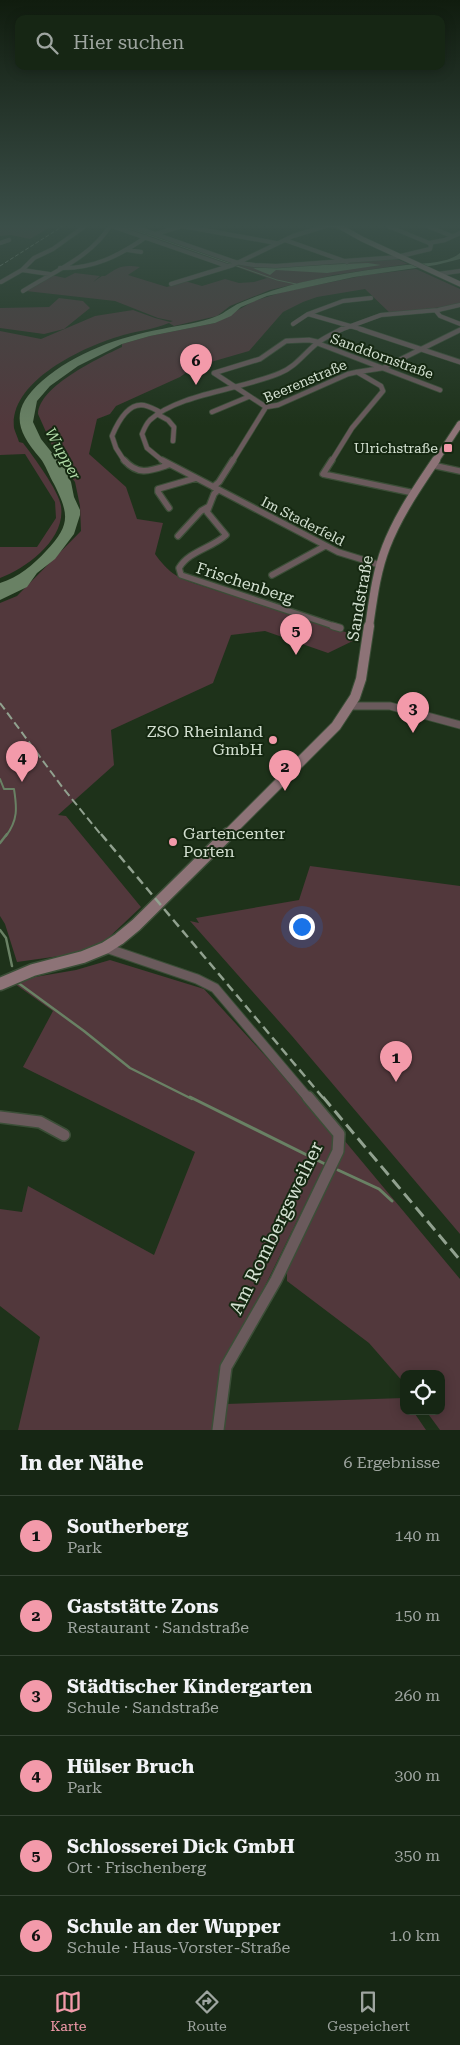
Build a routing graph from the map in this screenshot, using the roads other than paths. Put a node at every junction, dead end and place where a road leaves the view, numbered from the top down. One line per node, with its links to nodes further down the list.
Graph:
1 (371, 298): 5 (street)
2 (460, 306): 3 (street)
3 (436, 311): 4 (street); 6 (street)
4 (421, 312): 6 (street); 9 (street)
5 (308, 314): 7 (street); 9 (street)
6 (440, 316): 8 (street)
7 (293, 324)
8 (460, 324)
9 (352, 326): 11 (street); 12 (street)
10 (460, 330): 12 (street)
11 (317, 343): 14 (street, Sanddornstraße); 16 (street); 16 (street)
12 (421, 349): 13 (street); 14 (street)
13 (460, 362)
14 (383, 368): 15 (street, Beerenstraße); 17 (street, Sanddornstraße)
15 (357, 372): 19 (street, Beerenstraße); 29 (street)
16 (235, 387): 18 (street); 21 (street)
17 (440, 390)
18 (248, 397): 19 (street); 20 (street)
19 (266, 408): 28 (street, Beerenstraße)
20 (212, 412)
21 (159, 413): 23 (street); 24 (street, Im Staderfeld); 24 (street)
22 (460, 424): 25 (street, Sandstraße)
23 (173, 442)
24 (168, 465): 27 (street, Im Staderfeld)
25 (432, 465): 26 (street); 29 (street, Sandstraße)
26 (460, 471)
27 (196, 478): 28 (street, Im Staderfeld); 31 (street)
28 (216, 488): 30 (street); 33 (street, Im Staderfeld)
29 (414, 493): 34 (street, Sandstraße)
30 (208, 507): 32 (street); 36 (street, Frischenberg)
31 (169, 508)
32 (178, 536)
33 (325, 546): 34 (street, Im Staderfeld); 35 (street)
34 (380, 565): 37 (street, Sandstraße)
35 (272, 575)
36 (340, 628)
37 (350, 706): 38 (street); 39 (street, Sandstraße)
38 (460, 725)
39 (105, 948): 40 (street, Sandstraße); 43 (street, Am Rombergsweiher)
40 (0, 984)
41 (0, 1117): 42 (street)
42 (64, 1135)
43 (218, 1430)

